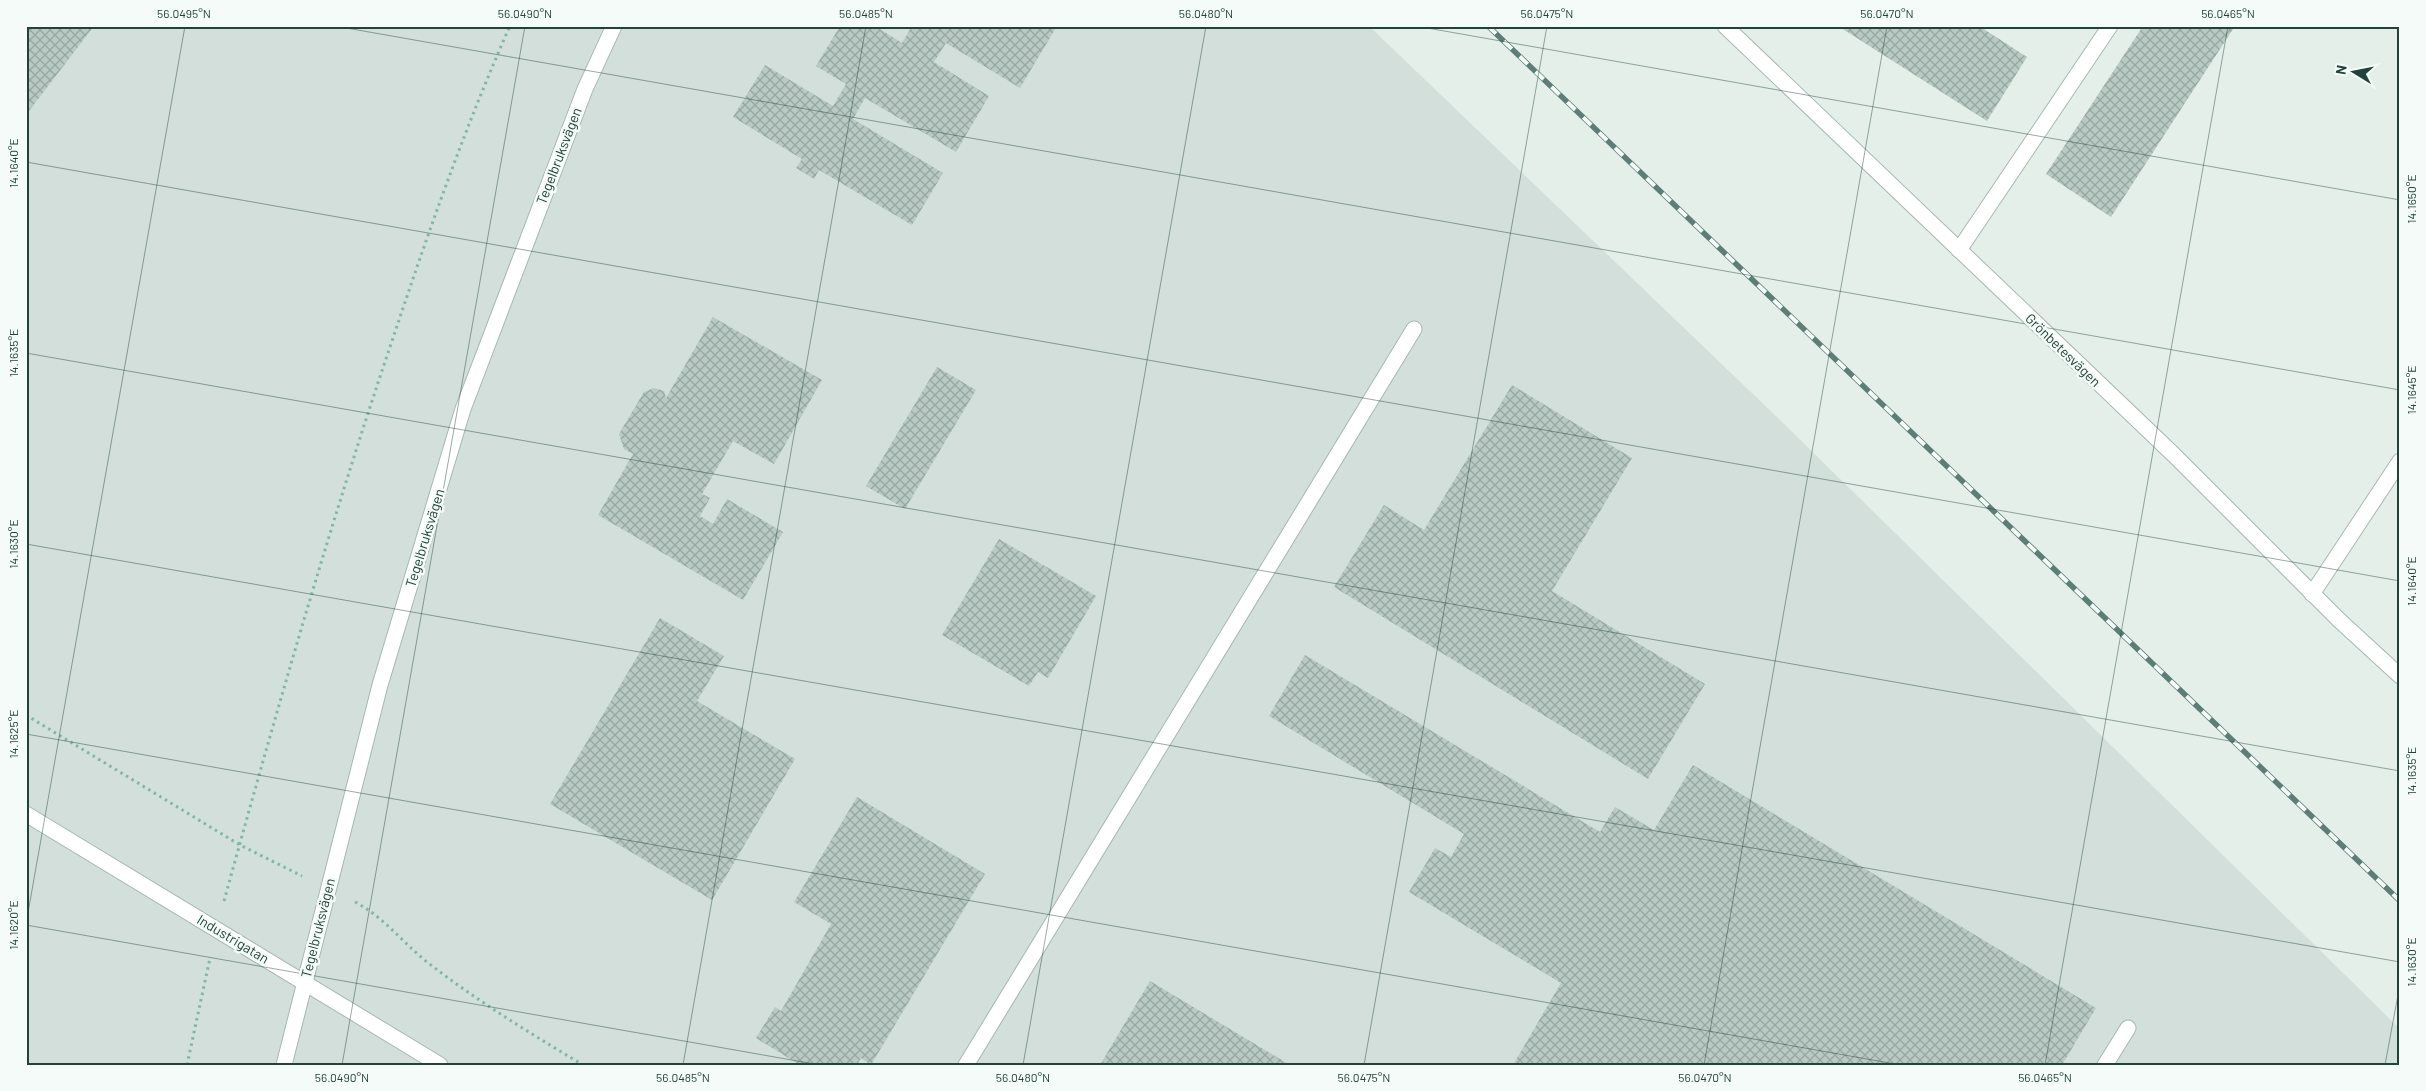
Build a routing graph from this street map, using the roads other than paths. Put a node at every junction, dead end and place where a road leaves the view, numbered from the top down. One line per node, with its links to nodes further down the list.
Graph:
1 (614, 26): 10 (street, Tegelbruksvägen)
2 (1725, 26): 4 (street, Grönbetesvägen)
3 (2110, 26): 4 (street)
4 (1959, 250): 7 (street, Grönbetesvägen)
5 (1414, 329): 14 (street)
6 (2400, 460): 7 (street)
7 (2312, 594): 8 (street, Grönbetesvägen)
8 (2400, 676)
9 (26, 814): 10 (street, Industrigatan)
10 (304, 982): 12 (street, Tegelbruksvägen); 13 (street, Industrigatan)
11 (2128, 1028): 15 (street)
12 (284, 1065)
13 (440, 1065)
14 (966, 1065)
15 (2105, 1065)

